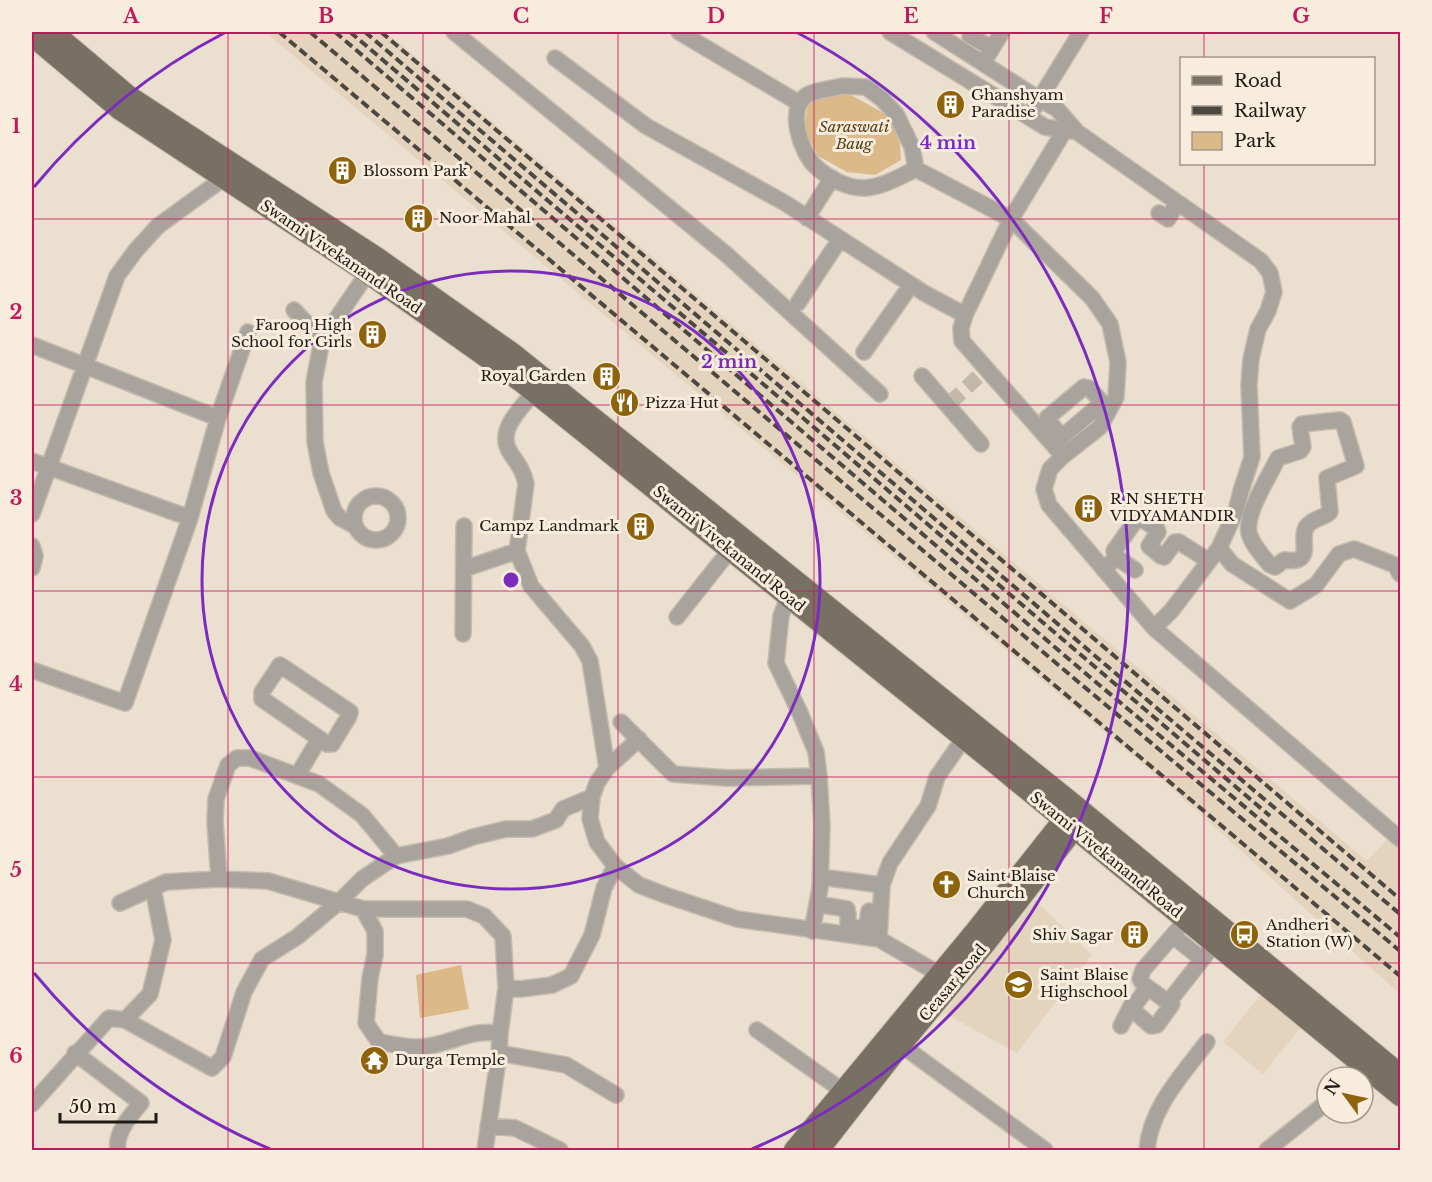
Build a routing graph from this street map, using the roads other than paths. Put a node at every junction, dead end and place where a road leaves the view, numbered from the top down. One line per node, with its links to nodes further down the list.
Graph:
1 (52, 32): 18 (main road, Swami Vivekanand Road)
2 (454, 32): 38 (street)
3 (679, 32): 14 (street)
4 (890, 32): 15 (street)
5 (934, 32): 9 (street)
6 (1002, 32): 10 (street)
7 (1081, 32): 13 (street)
8 (32, 36): 18 (main road, Swami Vivekanand Road)
9 (959, 36): 10 (street); 12 (street)
10 (992, 48): 12 (street)
11 (555, 58): 21 (street)
12 (983, 63): 13 (street)
13 (1039, 99): 15 (street); 16 (street)
14 (799, 103): 17 (street); 19 (street)
15 (1029, 115): 16 (street)
16 (1070, 128): 20 (street); 22 (street)
17 (916, 170): 19 (street); 22 (street)
18 (229, 171): 25 (main road, Swami Vivekanand Road); 34 (street)
19 (832, 178): 21 (street)
20 (1177, 203): 23 (street); 44 (street)
21 (807, 218): 24 (street)
22 (1011, 219): 29 (street); 39 (street)
23 (1168, 219)
24 (840, 239): 26 (street); 27 (street)
25 (372, 265): 31 (street); 37 (main road, Swami Vivekanand Road)
26 (911, 285): 29 (street); 33 (street)
27 (798, 303)
28 (294, 310): 31 (street)
29 (965, 315): 35 (street)
30 (248, 332): 41 (street)
31 (322, 340): 51 (street)
32 (32, 345): 34 (street)
33 (864, 352)
34 (86, 367): 41 (street); 47 (street)
35 (981, 373): 40 (street); 43 (street)
36 (922, 376): 42 (street)
37 (528, 380): 55 (main road, Swami Vivekanand Road); 56 (street); 70 (main road, Swami Vivekanand Road)
38 (880, 394)
39 (1106, 407): 43 (street); 43 (street)
40 (1013, 413)
41 (218, 418): 50 (street)
42 (981, 444)
43 (1059, 446): 61 (street)
44 (1252, 457): 45 (street); 49 (street)
45 (1278, 458): 49 (street); 49 (street)
46 (32, 461): 47 (street)
47 (48, 466): 48 (street); 50 (street)
48 (32, 514)
49 (1243, 514): 54 (street)
50 (190, 518): 68 (street)
51 (355, 526)
52 (464, 526): 60 (street)
53 (32, 546): 59 (street)
54 (1219, 548): 58 (street); 63 (street)
55 (730, 550): 64 (main road, Swami Vivekanand Road); 65 (street)
56 (517, 551): 60 (street); 73 (street)
57 (1116, 557): 58 (street); 61 (street); 62 (street)
58 (1209, 561): 66 (street)
59 (32, 568)
60 (464, 569): 67 (street)
61 (1104, 570): 66 (street)
62 (1135, 570)
63 (1401, 574)
64 (788, 597): 70 (main road, Swami Vivekanand Road); 75 (street)
65 (677, 617)
66 (1155, 628): 78 (street)
67 (463, 634)
68 (32, 670)
69 (621, 722): 72 (street)
70 (964, 736): 77 (main road, Swami Vivekanand Road); 83 (street)
71 (319, 739): 71 (street); 74 (street)
72 (639, 739): 73 (street); 75 (street)
73 (607, 768): 76 (street)
74 (297, 776): 79 (street); 82 (street)
75 (819, 776): 81 (street)
76 (592, 797): 79 (street); 80 (street)
77 (1074, 817): 90 (main road, Swami Vivekanand Road); 96 (main road, Ceasar Road); 110 (main road, Swami Vivekanand Road)
78 (1401, 839)
79 (396, 856): 85 (street)
80 (615, 866): 91 (street); 97 (street)
81 (826, 878): 83 (street); 87 (street)
82 (219, 879): 84 (street); 85 (street)
83 (882, 885): 92 (street)
84 (153, 888): 86 (street); 101 (street)
85 (339, 902): 88 (street); 101 (street)
86 (120, 903)
87 (822, 905): 91 (street); 92 (street)
88 (363, 909): 97 (street); 104 (street)
89 (869, 911): 92 (street)
90 (1186, 920): 93 (street); 94 (main road, Swami Vivekanand Road)
91 (812, 931): 92 (street)
92 (875, 933): 96 (street)
93 (1173, 936): 95 (street); 98 (street)
94 (1215, 943): 95 (street); 109 (main road, Swami Vivekanand Road)
95 (1202, 959): 99 (street)
96 (945, 979): 105 (main road, Ceasar Road)
97 (506, 988): 104 (street)
98 (1147, 988): 99 (street); 100 (street)
99 (1171, 999): 100 (street)
100 (1134, 1006): 102 (street)
101 (125, 1020): 107 (street)
102 (1121, 1026)
103 (758, 1030): 113 (street)
104 (500, 1034): 108 (street)
105 (895, 1040): 113 (main road, Ceasar Road); 123 (street)
106 (1207, 1042): 124 (street)
107 (75, 1053): 115 (street); 118 (street)
108 (499, 1053): 112 (street); 117 (street)
109 (1353, 1065)
110 (1401, 1074)
111 (1375, 1081): 114 (main road, Swami Vivekanand Road)
112 (616, 1095)
113 (851, 1096): 121 (main road, Ceasar Road); 122 (main road, Ceasar Road)
114 (1401, 1096)
115 (32, 1104)
116 (1315, 1112): 125 (street)
117 (488, 1126): 119 (street); 120 (street)
118 (118, 1150)
119 (485, 1150)
120 (560, 1150)
121 (794, 1150)
122 (819, 1150)
123 (1045, 1150)
124 (1147, 1150)
125 (1267, 1150)

